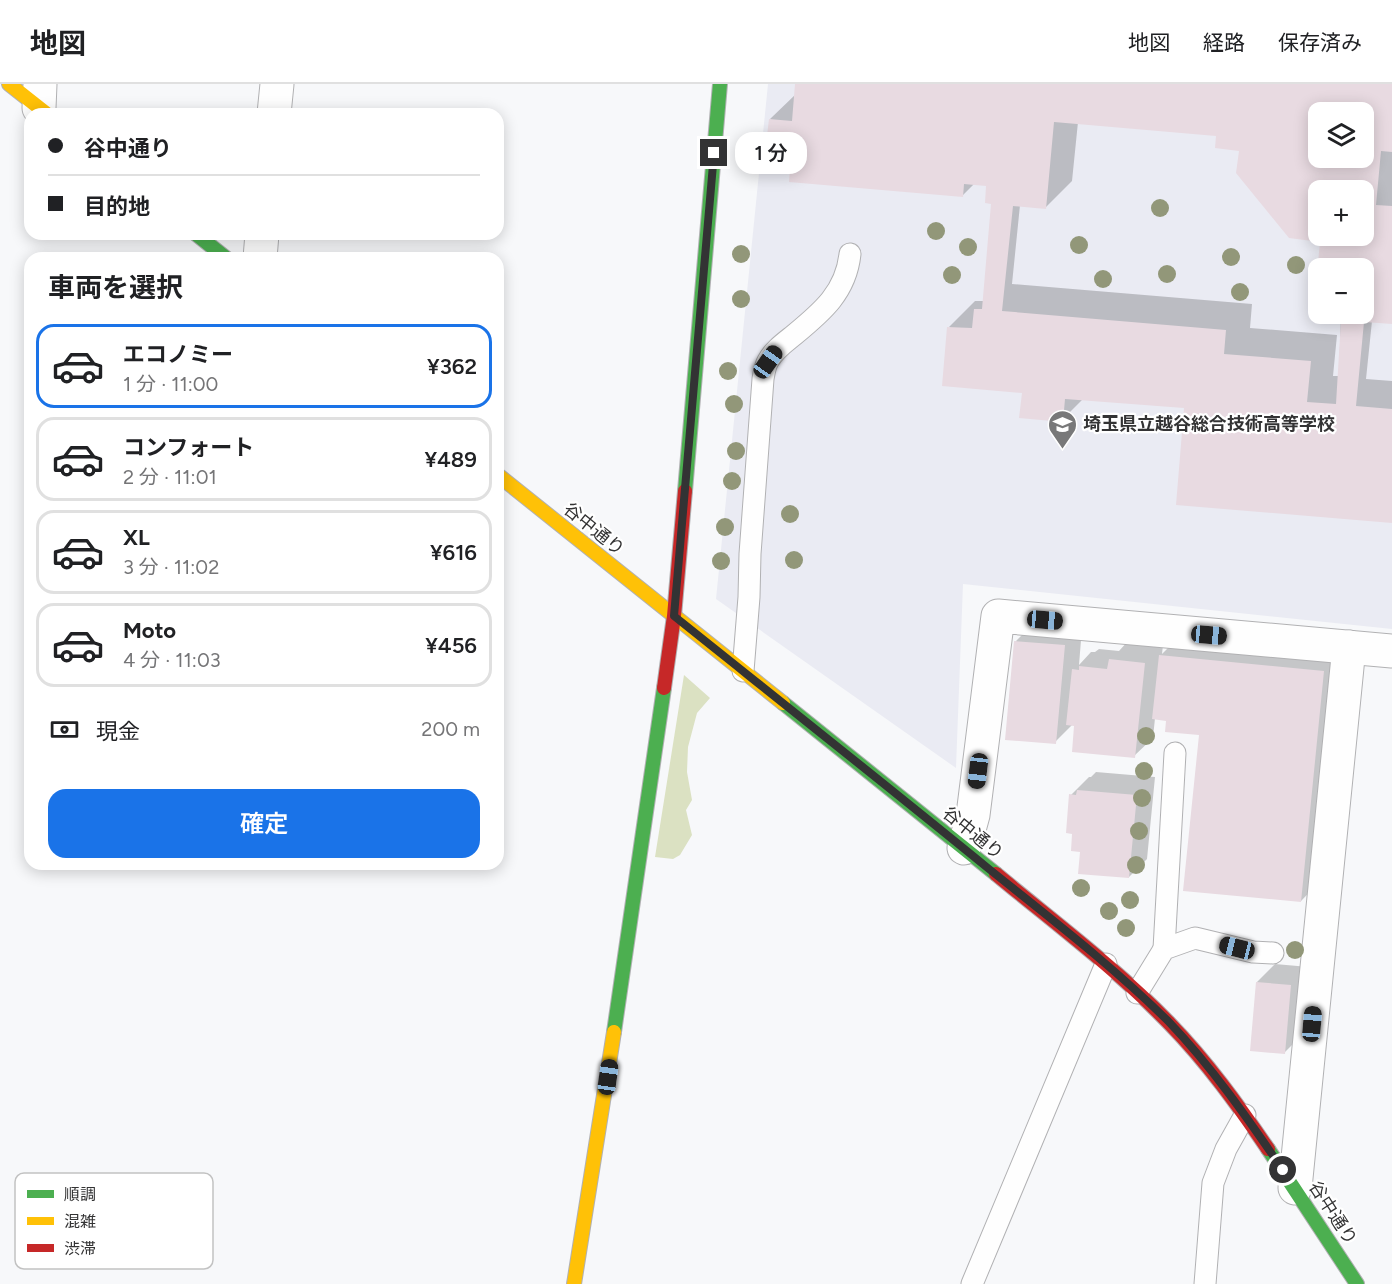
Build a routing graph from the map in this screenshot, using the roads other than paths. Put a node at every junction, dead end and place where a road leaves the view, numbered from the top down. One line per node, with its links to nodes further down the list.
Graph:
1 (9, 84): 4 (street)
2 (277, 84): 5 (street)
3 (720, 84): 10 (street)
4 (42, 102)
5 (275, 108)
6 (204, 240): 7 (street)
7 (218, 252)
8 (850, 254): 13 (lane)
9 (504, 480): 10 (street, 谷中通り)
10 (674, 616): 13 (street, 谷中通り); 22 (street)
11 (1349, 647): 12 (street); 15 (street); 21 (street)
12 (1392, 651)
13 (743, 671): 15 (street, 谷中通り)
14 (1174, 753): 16 (lane)
15 (964, 848): 18 (street, 谷中通り)
16 (1164, 949): 17 (lane); 19 (lane)
17 (1273, 953)
18 (1106, 964): 19 (street, 谷中通り); 23 (lane)
19 (1137, 993): 20 (street, 谷中通り)
20 (1245, 1115): 21 (street, 谷中通り); 24 (lane)
21 (1295, 1188): 25 (street, 谷中通り)
22 (574, 1284)
23 (972, 1284)
24 (1205, 1284)
25 (1358, 1284)

